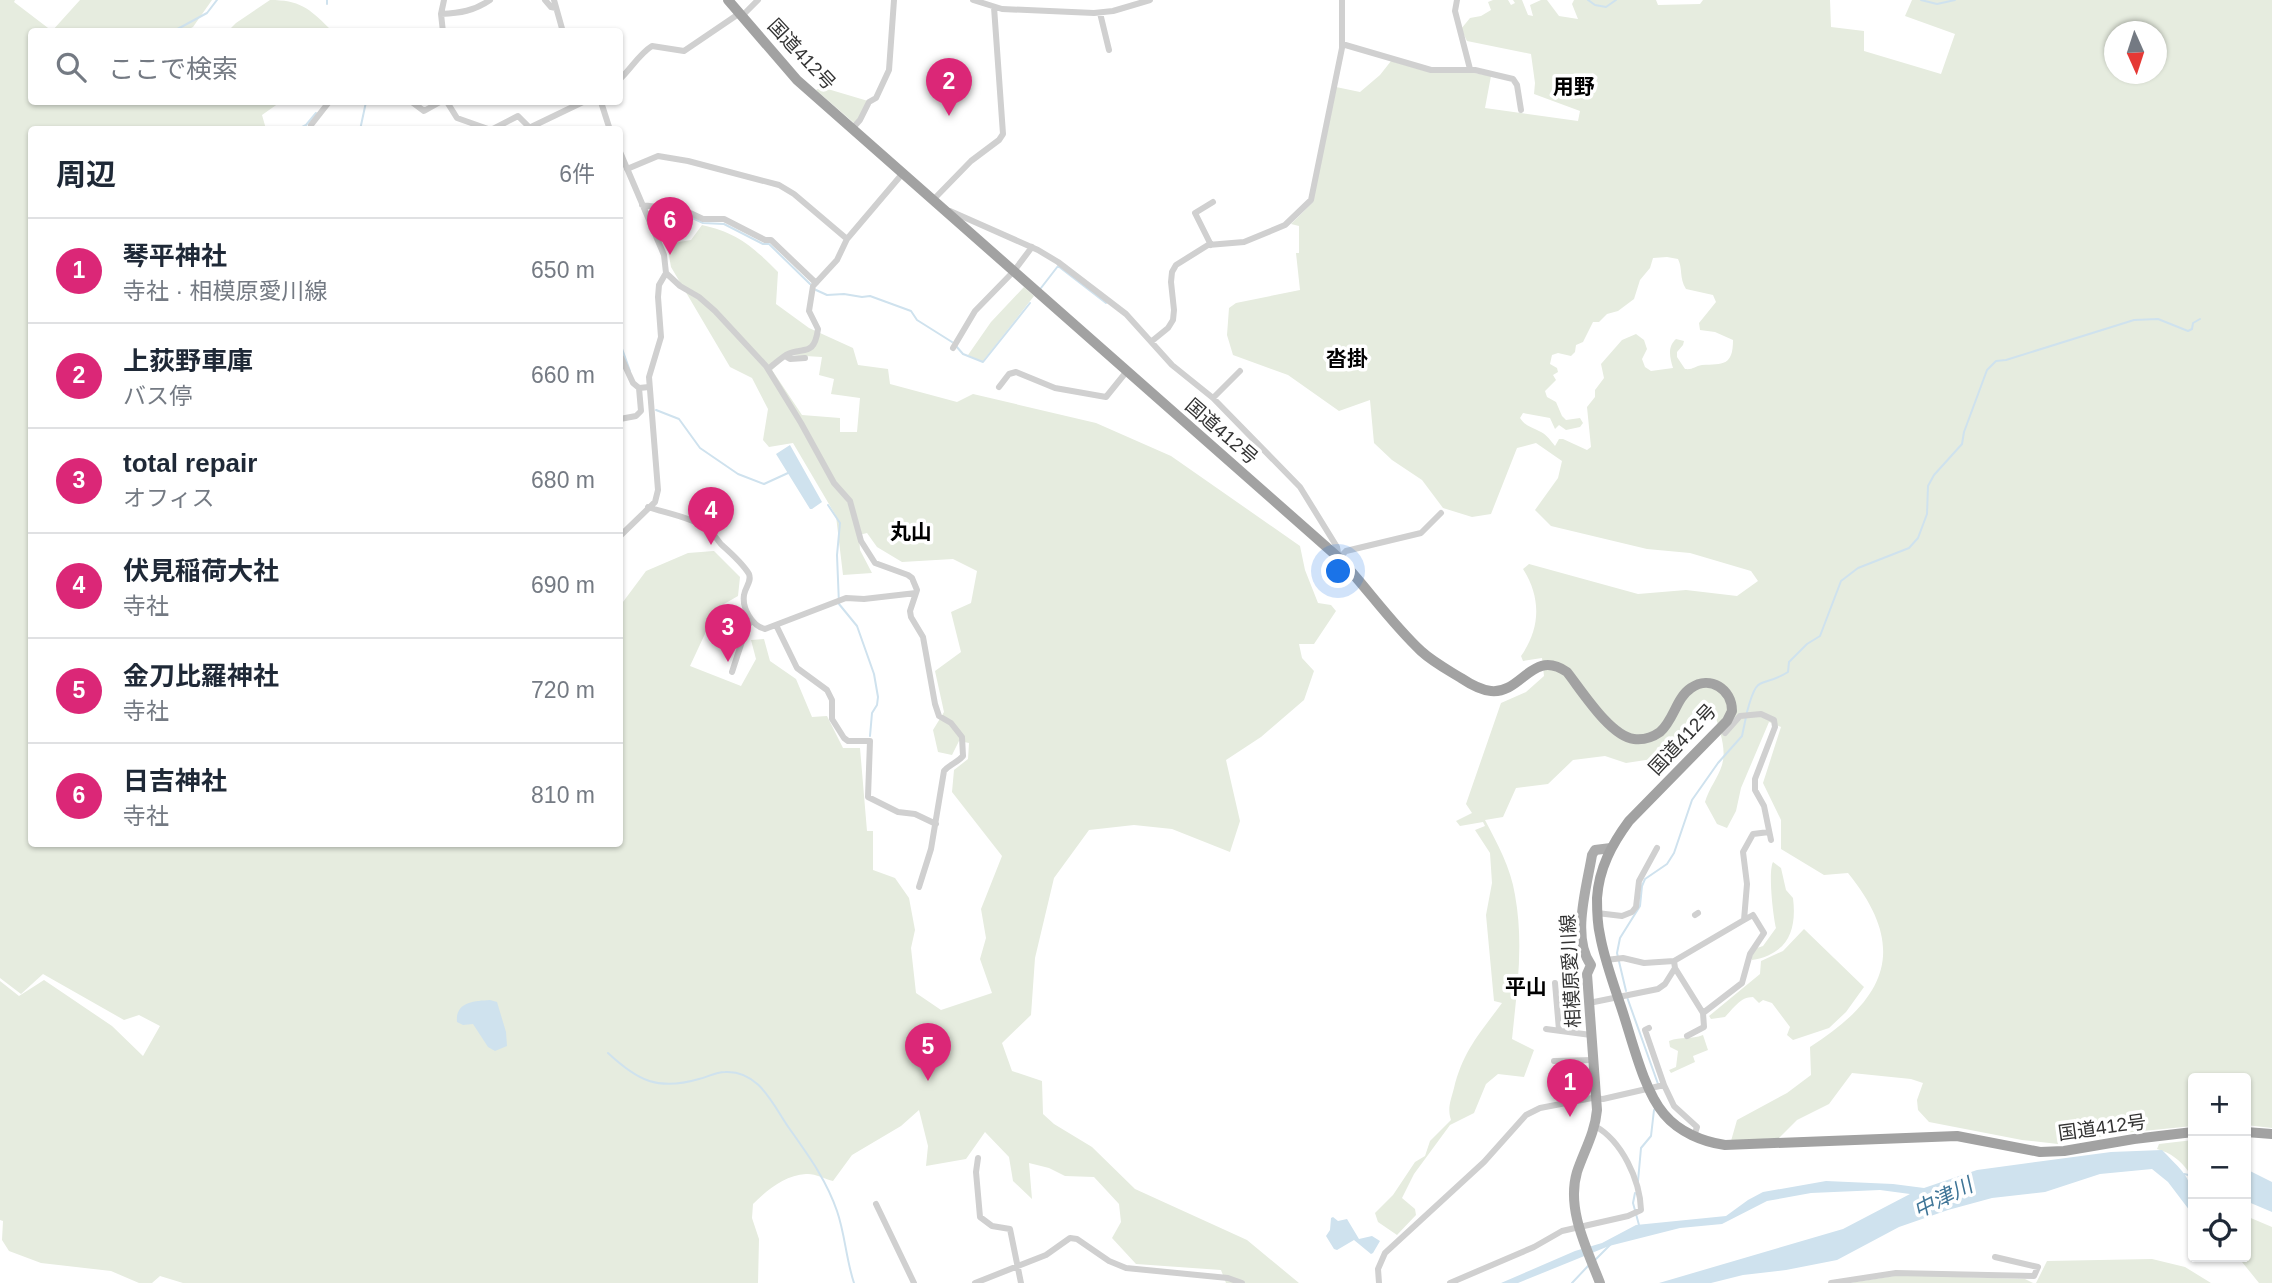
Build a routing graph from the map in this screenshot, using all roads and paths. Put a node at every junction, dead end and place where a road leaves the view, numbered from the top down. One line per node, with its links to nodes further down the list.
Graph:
1 (444, 0): 15 (street)
2 (490, 0): 15 (street)
3 (545, 0): 13 (street)
4 (554, 0): 13 (street)
5 (729, 0): 16 (highway, 国道412号)
6 (758, 0): 16 (street)
7 (894, 0): 36 (street)
8 (973, 0): 12 (street)
9 (1150, 0): 14 (street)
10 (1342, 0): 19 (street)
11 (1455, 1): 21 (street)
12 (994, 7): 14 (street); 40 (street)
13 (556, 8): 18 (street)
14 (1100, 13): 20 (street)
15 (444, 14): 17 (street)
16 (741, 14): 22 (street); 36 (highway, 国道412号)
17 (443, 28)
18 (562, 28)
19 (1342, 44): 21 (street); 45 (street)
20 (1109, 50)
21 (1470, 69): 29 (street)
22 (623, 76)
23 (327, 105): 30 (street)
24 (416, 105): 25 (street)
25 (435, 105)
26 (449, 105): 31 (street)
27 (577, 105): 34 (street)
28 (602, 105): 35 (street)
29 (1521, 110)
30 (311, 126)
31 (482, 126)
32 (498, 126): 33 (street)
33 (530, 126)
34 (536, 126)
35 (609, 126)
36 (852, 129): 39 (highway, 国道412号)
37 (623, 159): 38 (street)
38 (627, 169): 42 (street); 44 (street)
39 (903, 173): 40 (highway, 国道412号); 44 (street)
40 (933, 200): 43 (highway, 国道412号)
41 (1213, 202): 45 (street)
42 (642, 205): 48 (street); 49 (street)
43 (944, 210): 46 (street); 47 (highway, 国道412号)
44 (848, 239): 49 (street)
45 (1210, 245): 50 (street)
46 (1032, 247): 47 (street); 50 (street)
47 (1014, 271): 51 (street); 56 (highway, 国道412号)
48 (666, 273): 55 (street); 59 (street)
49 (816, 284): 52 (street)
50 (1152, 341): 60 (street)
51 (954, 346)
52 (785, 356): 53 (street); 55 (street)
53 (805, 358)
54 (623, 361): 59 (street)
55 (768, 369): 66 (street)
56 (1127, 371): 58 (street); 65 (highway, 国道412号)
57 (1240, 371): 60 (street)
58 (999, 387)
59 (644, 388): 61 (street); 62 (street)
60 (1213, 398): 65 (street)
61 (623, 418)
62 (648, 507): 64 (street); 67 (street)
63 (1441, 513): 65 (street)
64 (623, 533)
65 (1339, 558): 72 (highway, 国道412号)
66 (916, 593): 68 (street); 73 (street)
67 (752, 621): 68 (street); 70 (street)
68 (776, 625): 73 (street)
69 (734, 638): 70 (street)
70 (743, 641): 71 (street)
71 (732, 672)
72 (1726, 728): 74 (street); 76 (highway, 国道412号)
73 (936, 824): 80 (street)
74 (1769, 832): 75 (street); 84 (street)
75 (1771, 840)
76 (1611, 848): 83 (highway, 国道412号); 87 (main road, 相模原愛川線)
77 (1657, 848): 78 (street)
78 (1639, 881): 79 (street); 81 (street)
79 (1647, 884)
80 (919, 887)
81 (1633, 912): 82 (street); 83 (street)
82 (1642, 912)
83 (1597, 913): 85 (highway, 国道412号)
84 (1744, 920): 86 (street); 91 (street)
85 (1610, 959): 86 (street); 87 (main road); 89 (highway, 国道412号)
86 (1674, 964): 89 (street); 91 (street)
87 (1591, 965): 90 (main road, 相模原愛川線)
88 (1555, 983): 94 (street)
89 (1623, 996): 90 (street); 105 (highway, 国道412号)
90 (1589, 1003): 95 (main road, 相模原愛川線)
91 (1703, 1013): 96 (street)
92 (1648, 1028): 99 (street)
93 (1546, 1029): 94 (street)
94 (1559, 1030): 95 (street)
95 (1591, 1035): 97 (main road, 相模原愛川線)
96 (1687, 1036)
97 (1594, 1060): 98 (street); 100 (main road, 相模原愛川線)
98 (1554, 1062)
99 (1661, 1086): 100 (street); 105 (street)
100 (1597, 1098): 101 (main road, 相模原愛川線); 115 (street)
101 (1595, 1126): 108 (main road, 相模原愛川線); 108 (street)
102 (2251, 1132): 104 (highway)
103 (2188, 1133): 105 (highway, 国道412号)
104 (2272, 1134)
105 (1694, 1136)
106 (978, 1158): 110 (street)
107 (876, 1204): 111 (street)
108 (1579, 1227): 116 (street); 117 (main road, 相模原愛川線)
109 (1995, 1257): 118 (street)
110 (1018, 1265): 112 (street); 113 (street); 114 (street)
111 (914, 1283)
112 (975, 1283)
113 (1021, 1283)
114 (1242, 1283)
115 (1379, 1283)
116 (1450, 1283)
117 (1600, 1283)
118 (1832, 1283)

